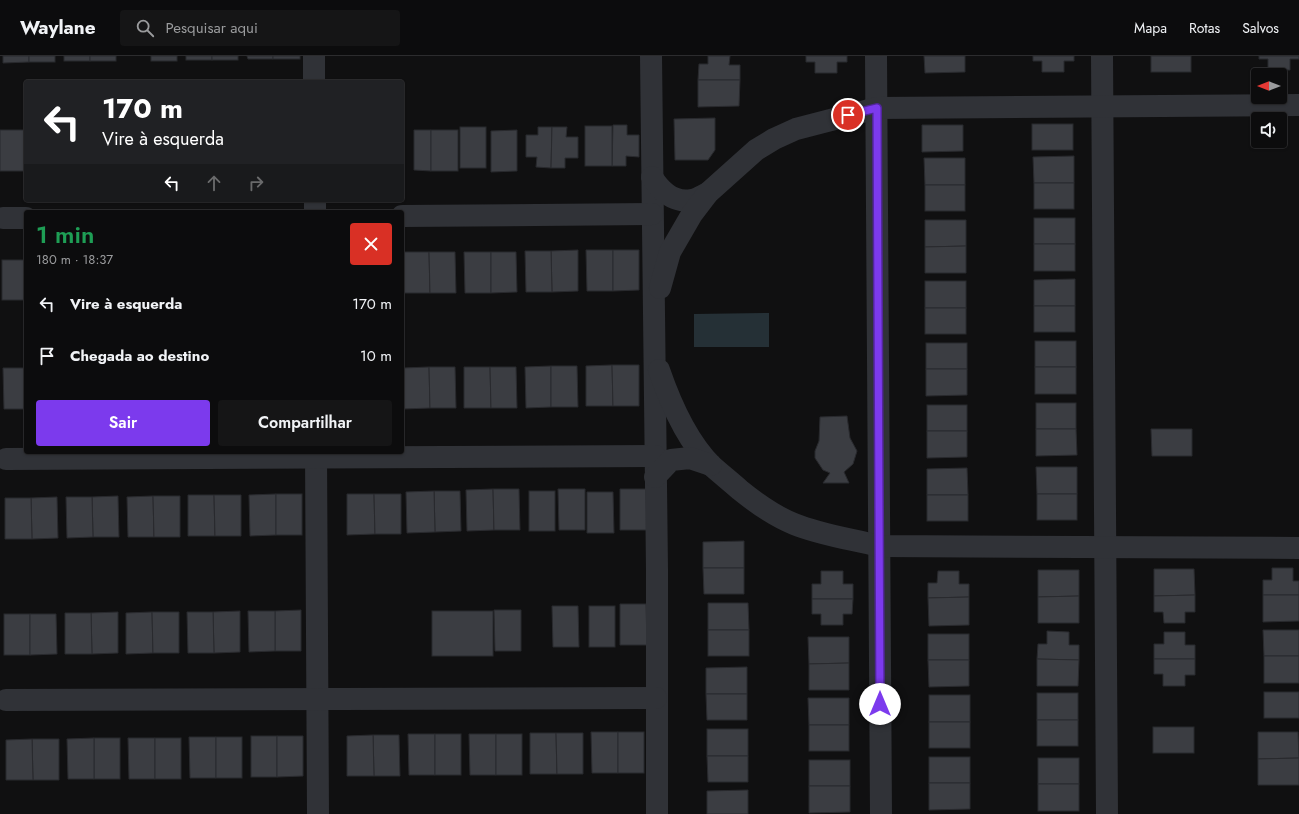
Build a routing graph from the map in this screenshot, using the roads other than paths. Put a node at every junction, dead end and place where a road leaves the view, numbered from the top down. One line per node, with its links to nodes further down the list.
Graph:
1 (314, 56): 5 (street)
2 (651, 56): 9 (street)
3 (876, 56): 8 (street)
4 (1102, 56): 7 (street)
5 (314, 80)
6 (1299, 105): 7 (street)
7 (1103, 107): 8 (street); 22 (street)
8 (877, 108): 10 (street); 21 (street)
9 (652, 177): 10 (street); 11 (street)
10 (708, 193): 15 (street)
11 (652, 214): 12 (street); 15 (street)
12 (404, 216)
13 (3, 218): 14 (street)
14 (24, 218)
15 (653, 311): 16 (street)
16 (654, 354): 19 (street); 20 (street)
17 (316, 455): 18 (street); 20 (street); 26 (street)
18 (6, 459)
19 (711, 465): 20 (street); 21 (street)
20 (655, 466): 24 (street)
21 (879, 546): 22 (street); 29 (street)
22 (1106, 547): 23 (street); 30 (street)
23 (1299, 548)
24 (656, 698): 26 (street); 28 (street)
25 (6, 700): 26 (street)
26 (318, 700): 27 (street)
27 (318, 814)
28 (657, 814)
29 (881, 814)
30 (1107, 814)

